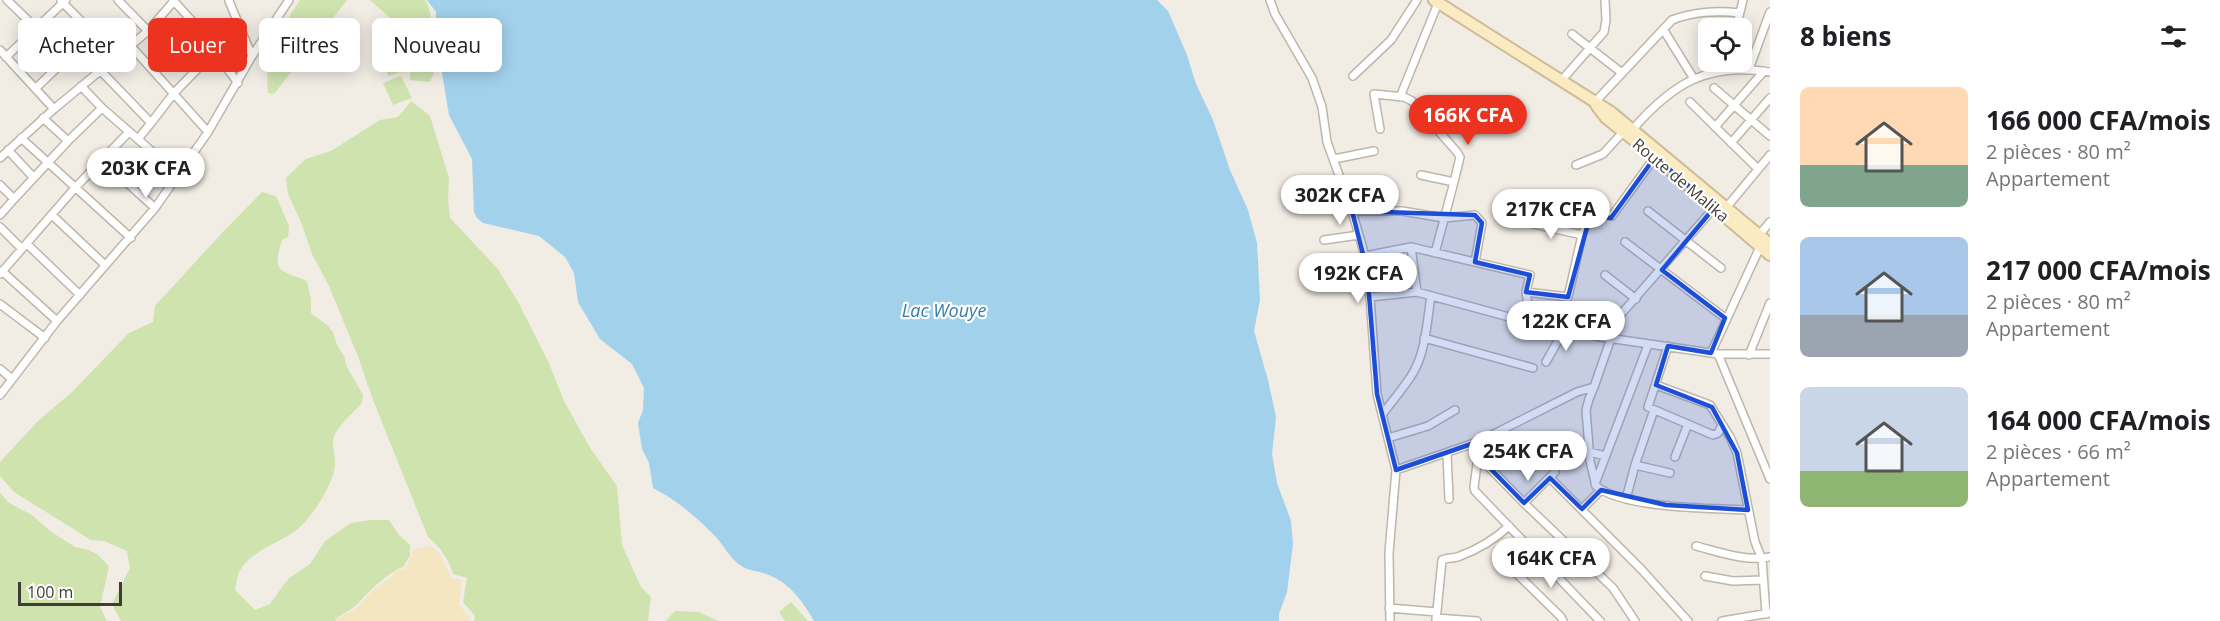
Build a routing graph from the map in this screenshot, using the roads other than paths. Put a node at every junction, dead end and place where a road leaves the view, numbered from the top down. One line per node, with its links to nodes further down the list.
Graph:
1 (118, 0): 21 (street)
2 (230, 0): 28 (street)
3 (289, 0): 28 (street)
4 (1270, 0): 75 (street)
5 (1417, 0): 42 (street)
6 (1605, 0): 25 (street)
7 (1743, 0): 13 (street)
8 (10, 1): 14 (street)
9 (63, 1): 15 (street); 16 (street)
10 (174, 1): 17 (street); 18 (street)
11 (1436, 1): 44 (main road, Route de Malika); 50 (street)
12 (1770, 12): 30 (street)
13 (1739, 14): 19 (street); 20 (street)
14 (26, 18)
15 (46, 18)
16 (79, 18)
17 (159, 18)
18 (189, 18)
19 (1738, 18)
20 (1662, 29): 41 (street); 43 (street)
21 (148, 31): 23 (street)
22 (1572, 34): 25 (street)
23 (136, 40)
24 (18, 45): 29 (street)
25 (1591, 48): 41 (street); 44 (street)
26 (0, 50): 29 (street)
27 (136, 51): 31 (street)
28 (252, 56): 45 (street)
29 (6, 57): 47 (street)
30 (1752, 61)
31 (148, 64)
32 (1752, 70): 40 (street)
33 (53, 72): 47 (street)
34 (98, 72): 46 (street)
35 (102, 72): 59 (street)
36 (155, 72): 49 (street)
37 (194, 72): 49 (street)
38 (229, 72): 45 (street)
39 (1713, 72): 43 (street)
40 (1767, 72): 54 (street)
41 (1622, 73): 53 (street)
42 (1353, 76)
43 (1694, 79): 62 (street)
44 (1561, 81): 53 (main road, Route de Malika)
45 (238, 83): 64 (street)
46 (81, 87): 55 (street); 56 (street)
47 (36, 88): 56 (street)
48 (1714, 88): 54 (street)
49 (174, 93): 59 (street); 64 (street)
50 (1400, 97): 61 (street); 83 (street)
51 (1770, 98): 58 (street)
52 (1690, 102): 60 (street)
53 (1594, 103): 62 (main road, Route de Malika)
54 (1734, 105): 58 (street); 60 (street)
55 (102, 108): 63 (street); 68 (street)
56 (54, 109): 57 (street)
57 (43, 118): 66 (street); 68 (street)
58 (1751, 120): 65 (street); 69 (street)
59 (151, 123): 67 (street)
60 (1715, 127): 69 (street)
61 (1380, 129)
62 (1628, 130): 73 (main road, Route de Malika); 78 (street); 89 (main road, Route de Malika)
63 (129, 132): 67 (street); 76 (street)
64 (208, 132): 80 (street)
65 (1770, 136)
66 (21, 138): 70 (street); 77 (street)
67 (138, 139): 80 (street)
68 (68, 141): 77 (street)
69 (1731, 143): 79 (street)
70 (8, 150): 74 (street); 82 (street)
71 (1374, 151): 75 (street)
72 (1770, 155): 79 (street)
73 (1655, 157): 88 (main road, Route de Malika); 99 (street)
74 (0, 158)
75 (1334, 159): 90 (street)
76 (102, 160): 85 (street); 87 (street)
77 (48, 163): 82 (street); 85 (street)
78 (1576, 165)
79 (1758, 169): 89 (street)
80 (179, 175): 87 (street)
81 (1421, 176): 83 (street)
82 (34, 178): 86 (street)
83 (1454, 182): 94 (street)
84 (0, 185): 86 (street)
85 (76, 188): 93 (street); 101 (street)
86 (14, 199): 92 (street)
87 (155, 208): 101 (street)
88 (1714, 208): 103 (street); 106 (main road, Route de Malika)
89 (1726, 208): 100 (main road, Route de Malika)
90 (1352, 211): 94 (street); 98 (street)
91 (1648, 211): 103 (street)
92 (0, 215)
93 (52, 215): 105 (street); 112 (street)
94 (1444, 218): 108 (street); 111 (street)
95 (1525, 222): 99 (street)
96 (1770, 222): 100 (street)
97 (0, 226): 105 (street)
98 (1359, 235): 102 (street); 110 (street)
99 (1582, 235): 118 (street)
100 (1759, 235): 106 (main road, Route de Malika)
101 (131, 238): 112 (street)
102 (1324, 240)
103 (1686, 241): 113 (street); 114 (street)
104 (1625, 242): 114 (street)
105 (25, 246): 115 (street); 119 (street)
106 (1765, 246): 109 (main road, Route de Malika); 125 (street)
107 (1411, 247): 108 (street); 110 (street); 117 (street)
108 (1435, 253): 111 (street)
109 (1770, 255)
110 (1365, 256): 121 (street)
111 (1475, 262): 118 (street)
112 (105, 265): 119 (street)
113 (1721, 268)
114 (1662, 270): 122 (street); 125 (street)
115 (1, 273): 126 (street)
116 (1605, 275): 122 (street)
117 (1417, 292): 120 (street); 121 (street)
118 (1526, 292): 127 (street)
119 (80, 294): 126 (street)
120 (1431, 296): 127 (street); 131 (street)
121 (1370, 297): 147 (street)
122 (1635, 299): 129 (street)
123 (1770, 303): 137 (street)
124 (0, 304): 130 (street)
125 (1725, 318): 135 (street)
126 (57, 321): 130 (street)
127 (1531, 323): 128 (street)
128 (1564, 330): 129 (street); 138 (street)
129 (1601, 337): 132 (street)
130 (45, 338): 141 (street)
131 (1424, 338): 139 (street); 147 (street)
132 (1611, 338): 133 (street); 143 (street)
133 (1647, 345): 134 (street); 155 (street)
134 (1668, 346): 135 (street); 142 (street)
135 (1714, 353): 137 (street); 160 (street)
136 (1770, 354): 137 (street)
137 (1749, 355)
138 (1546, 362)
139 (1533, 368)
140 (0, 369): 141 (street)
141 (12, 379): 144 (street)
142 (1656, 385): 146 (street); 149 (street)
143 (1594, 387): 151 (street); 152 (street)
144 (0, 395)
145 (1455, 410): 150 (street)
146 (1654, 410): 148 (street); 157 (street)
147 (1382, 415): 150 (street)
148 (1688, 423): 149 (street); 156 (street)
149 (1722, 425): 167 (street)
150 (1388, 438): 158 (street)
151 (1480, 441): 153 (street); 154 (street)
152 (1589, 452): 155 (street); 161 (street)
153 (1447, 454): 158 (street); 163 (street)
154 (1478, 456): 165 (street); 168 (street)
155 (1606, 456): 161 (street)
156 (1675, 457)
157 (1635, 465): 159 (street); 164 (street)
158 (1396, 470): 176 (street)
159 (1670, 473)
160 (1770, 479)
161 (1595, 484): 162 (street)
162 (1601, 490): 164 (street); 166 (street)
163 (1449, 499)
164 (1626, 499): 167 (street)
165 (1524, 503): 166 (street); 183 (street)
166 (1582, 509): 184 (street)
167 (1748, 510): 171 (street)
168 (1509, 526): 178 (street); 182 (street)
169 (1696, 546): 171 (street)
170 (1770, 557): 171 (street)
171 (1762, 559): 173 (street)
172 (1509, 566): 181 (street)
173 (1766, 572): 175 (street)
174 (1705, 576): 175 (street)
175 (1763, 580): 177 (street)
176 (1389, 608): 178 (street); 179 (street)
177 (1764, 616): 185 (street)
178 (1436, 617): 180 (street)
179 (1390, 621)
180 (1477, 621)
181 (1563, 621)
182 (1600, 621)
183 (1635, 621)
184 (1688, 621)
185 (1722, 621)

